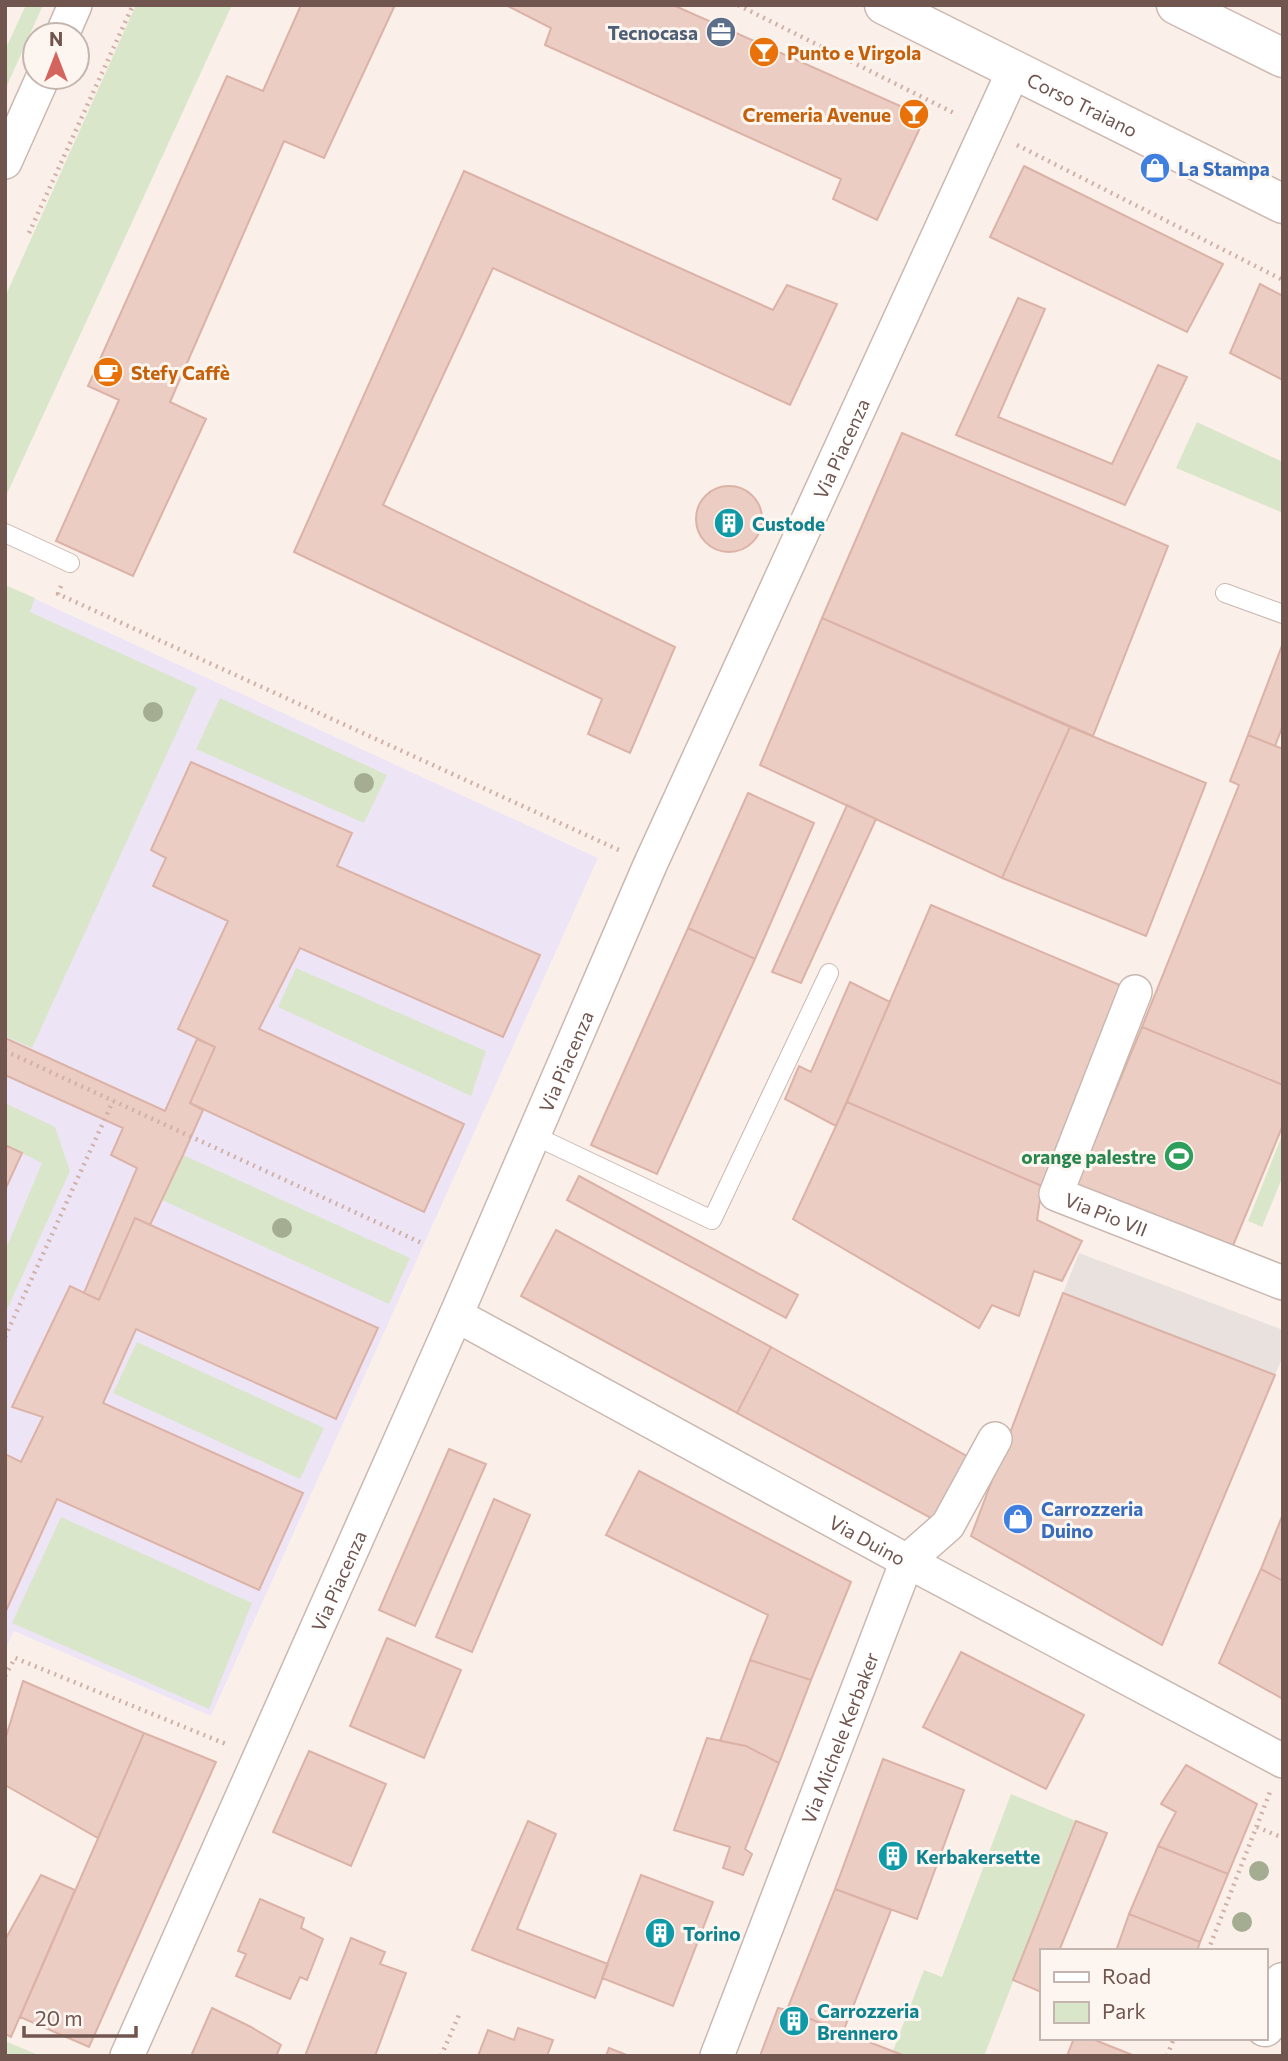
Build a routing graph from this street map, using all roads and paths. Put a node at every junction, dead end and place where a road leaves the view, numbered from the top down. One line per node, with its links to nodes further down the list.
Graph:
1 (133, 5): 9 (path)
2 (884, 5): 5 (main road, Corso Traiano)
3 (1177, 5): 4 (main road)
4 (1283, 58)
5 (1014, 70): 8 (main road, Corso Traiano); 14 (street, Via Piacenza)
6 (37, 91): 7 (street)
7 (5, 162)
8 (1283, 204)
9 (29, 233)
10 (5, 533): 11 (lane)
11 (70, 563): 14 (path)
12 (1225, 593): 13 (lane)
13 (1283, 614)
14 (650, 864): 19 (street, Via Piacenza)
15 (829, 972): 19 (lane)
16 (1135, 992): 21 (street, Via Pio VII)
17 (5, 1051): 18 (path)
18 (113, 1101): 20 (path); 23 (path)
19 (533, 1135): 22 (street, Via Piacenza)
20 (424, 1244)
21 (1283, 1283)
22 (456, 1315): 25 (street, Via Duino); 27 (street, Via Piacenza)
23 (5, 1337)
24 (995, 1439): 25 (street, Via Michele Kerbaker)
25 (907, 1561): 28 (street, Via Duino); 39 (street, Via Michele Kerbaker)
26 (5, 1676): 27 (path)
27 (259, 1758): 37 (street, Via Piacenza)
28 (1283, 1761)
29 (1266, 1803): 30 (path)
30 (1256, 1828): 31 (path); 32 (path)
31 (1283, 1838)
32 (1209, 1949)
33 (1283, 1982): 36 (main road)
34 (459, 2015): 38 (path)
35 (1283, 2015): 40 (main road)
36 (1267, 2022)
37 (127, 2056)
38 (441, 2056)
39 (717, 2056)
40 (1266, 2056)

